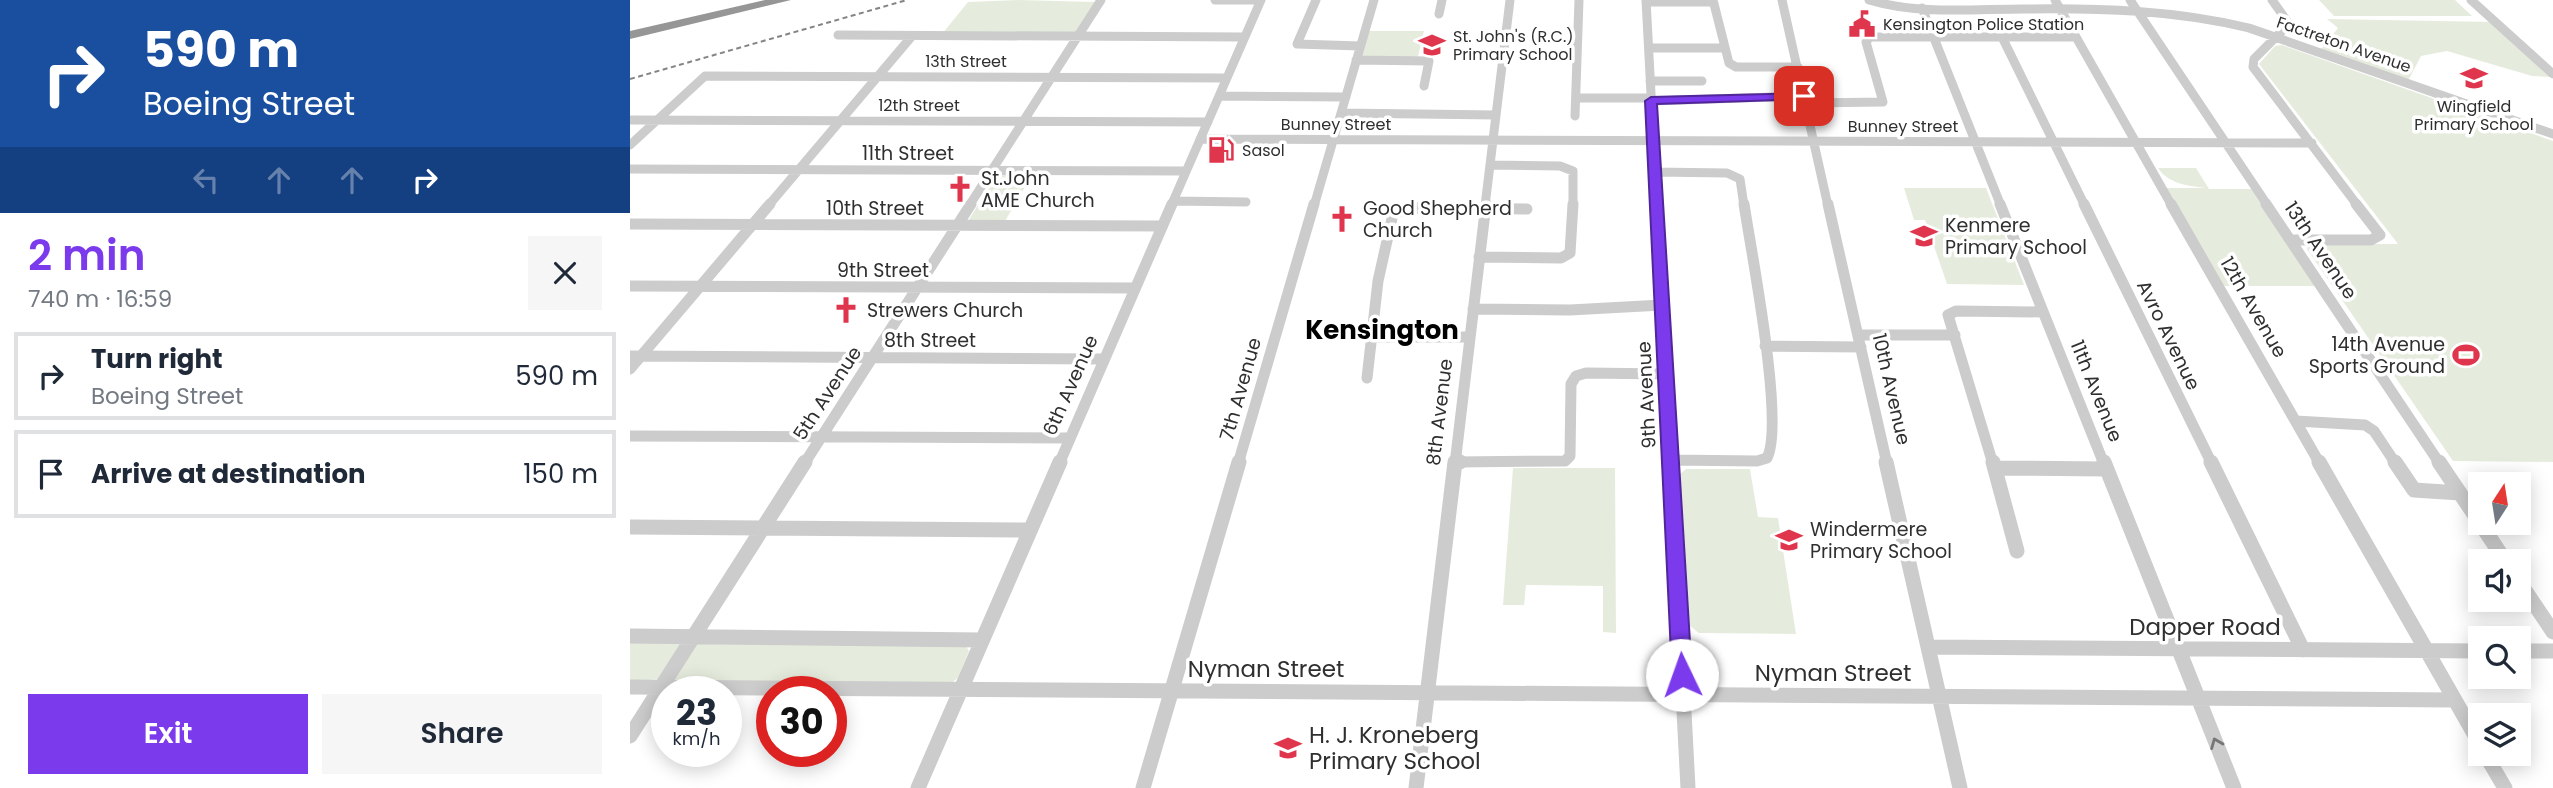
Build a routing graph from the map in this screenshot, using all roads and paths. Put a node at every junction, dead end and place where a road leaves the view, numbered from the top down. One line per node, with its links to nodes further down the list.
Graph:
1 (743, 0): 23 (highway)
2 (784, 0): 24 (highway)
3 (1101, 0): 27 (street, 5th Avenue)
4 (1215, 0): 5 (street)
5 (1261, 0): 28 (street, 6th Avenue)
6 (1316, 0): 33 (street)
7 (1374, 0): 33 (street, 7th Avenue)
8 (1442, 0): 22 (street)
9 (1510, 0): 51 (street, 8th Avenue)
10 (1579, 0): 47 (street)
11 (1782, 0): 37 (street, 10th Avenue)
12 (1868, 0): 20 (street, Factreton Avenue)
13 (2130, 0): 21 (street, 13th Avenue)
14 (2272, 0): 32 (street)
15 (2471, 0): 38 (street)
16 (1646, 1): 17 (street); 34 (street, 9th Avenue)
17 (1713, 1): 35 (street)
18 (1985, 4): 19 (street, Factreton Avenue); 20 (street, Factreton Avenue)
19 (2058, 5): 21 (street, Factreton Avenue); 31 (street, 12th Avenue)
20 (1922, 9): 29 (street, 11th Avenue)
21 (2137, 10): 32 (street, Factreton Avenue); 67 (street, 13th Avenue)
22 (1439, 14)
23 (630, 25)
24 (630, 35)
25 (838, 36): 26 (street)
26 (912, 36): 27 (street); 39 (street)
27 (1078, 36): 28 (street); 40 (street, 5th Avenue)
28 (1245, 37): 41 (street, 6th Avenue)
29 (1933, 37): 30 (street); 49 (street); 64 (street, 11th Avenue)
30 (2002, 37): 31 (street); 65 (street, Avro Avenue)
31 (2075, 37): 66 (street, 12th Avenue)
32 (2276, 37): 58 (street, Factreton Avenue); 68 (street)
33 (1360, 46): 36 (street, 7th Avenue)
34 (1648, 48): 35 (street); 42 (street, 9th Avenue)
35 (1724, 48): 37 (street)
36 (1356, 60): 44 (street); 46 (street, 7th Avenue)
37 (1798, 67): 49 (street, 10th Avenue)
38 (2553, 74)
39 (877, 76): 40 (street, 13th Street); 54 (street, 13th Street); 55 (street)
40 (1052, 77): 41 (street, 13th Street); 56 (street, 5th Avenue)
41 (1227, 78): 45 (street, 6th Avenue)
42 (1650, 81): 43 (street); 48 (street, 9th Avenue)
43 (1702, 81)
44 (1424, 86)
45 (1219, 96): 46 (street); 57 (street, 6th Avenue)
46 (1346, 97): 50 (street, 7th Avenue)
47 (1576, 98): 48 (street); 52 (street)
48 (1651, 99): 49 (street); 62 (street, 9th Avenue)
49 (1805, 100): 63 (street, 10th Avenue)
50 (1341, 113): 51 (street); 60 (street, 7th Avenue)
51 (1496, 115): 61 (street, 8th Avenue)
52 (1575, 116)
53 (630, 120): 54 (street, 12th Street)
54 (656, 120): 55 (street, 12th Street); 69 (street)
55 (839, 120): 56 (street, 12th Street); 72 (street)
56 (1023, 121): 57 (street, 12th Street); 73 (street, 5th Avenue)
57 (1208, 122): 59 (street, 6th Avenue)
58 (2553, 134)
59 (1200, 139): 60 (street, Bunney Street); 74 (street, 6th Avenue)
60 (1332, 139): 61 (street, Bunney Street); 135 (street, 7th Avenue)
61 (1493, 140): 62 (street, Bunney Street); 70 (street, 8th Avenue)
62 (1654, 141): 63 (street, Bunney Street); 75 (street, 9th Avenue)
63 (1815, 142): 64 (street, Bunney Street); 96 (street, 10th Avenue)
64 (1976, 142): 65 (street, Bunney Street); 92 (street, 11th Avenue)
65 (2054, 142): 66 (street, Bunney Street); 125 (street, Avro Avenue)
66 (2136, 143): 67 (street, Bunney Street); 104 (street, 12th Avenue)
67 (2226, 143): 68 (street, Bunney Street); 84 (street, 13th Avenue)
68 (2312, 143): 84 (street)
69 (630, 145)
70 (1490, 165): 78 (street, 8th Avenue); 85 (street)
71 (630, 169): 72 (street, 11th Street)
72 (798, 170): 73 (street, 11th Street); 81 (street)
73 (992, 170): 74 (street, 11th Street); 82 (street, 5th Avenue)
74 (1186, 171): 76 (street, 6th Avenue)
75 (1655, 172): 90 (street, 9th Avenue); 97 (street)
76 (1173, 201): 77 (street); 83 (street, 6th Avenue)
77 (1247, 202)
78 (1485, 209): 79 (street); 85 (street, 8th Avenue); 94 (street)
79 (1527, 209)
80 (630, 224): 81 (street, 10th Street)
81 (752, 225): 82 (street, 10th Street); 87 (street)
82 (957, 226): 83 (street, 10th Street); 88 (street, 5th Avenue)
83 (1162, 226): 89 (street, 6th Avenue)
84 (2291, 240): 112 (street, 13th Avenue)
85 (1479, 257): 91 (street, 8th Avenue)
86 (630, 286): 87 (street, 9th Street)
87 (700, 286): 88 (street, 9th Street); 98 (street)
88 (917, 288): 89 (street, 9th Street); 99 (street, 5th Avenue)
89 (1135, 288): 100 (street, 6th Avenue)
90 (1662, 305): 91 (street); 102 (street, 9th Avenue)
91 (1473, 309): 95 (street, 8th Avenue)
92 (2043, 312): 93 (street); 111 (street, 11th Avenue)
93 (1955, 335): 96 (street); 110 (street)
94 (1373, 337): 95 (street); 103 (street)
95 (1469, 337): 109 (street, 8th Avenue)
96 (1860, 341): 97 (street); 123 (street, 10th Avenue)
97 (1765, 346): 108 (street)
98 (635, 356): 99 (street, 8th Street); 101 (street)
99 (873, 358): 100 (street, 8th Street); 106 (street, 5th Avenue)
100 (1104, 359): 107 (street, 6th Avenue)
101 (630, 369)
102 (1666, 374): 108 (street, 9th Avenue); 109 (street)
103 (1367, 378)
104 (2296, 421): 112 (street); 126 (street, 12th Avenue)
105 (630, 436): 106 (street)
106 (822, 437): 107 (street); 115 (street, 5th Avenue)
107 (1069, 438): 116 (street, 6th Avenue)
108 (1671, 460): 137 (street, 9th Avenue)
109 (1455, 462): 136 (street, 8th Avenue)
110 (1995, 468): 111 (street); 117 (street)
111 (2106, 469): 124 (street, 11th Avenue)
112 (2460, 494): 113 (street, 13th Avenue)
113 (2468, 506)
114 (630, 527): 115 (street)
115 (764, 528): 116 (street); 121 (street, 5th Avenue)
116 (1030, 530): 122 (street, 6th Avenue)
117 (2017, 551)
118 (2531, 599): 119 (street)
119 (2553, 632)
120 (630, 636): 121 (street)
121 (694, 637): 122 (street); 130 (street, 5th Avenue)
122 (981, 640): 134 (street, 6th Avenue)
123 (1930, 647): 124 (street, Dapper Road); 138 (street, 10th Avenue)
124 (2178, 649): 125 (street, Dapper Road); 139 (street, 11th Avenue)
125 (2303, 650): 126 (street, Dapper Road)
126 (2426, 650): 127 (street, Dapper Road); 140 (street, 12th Avenue)
127 (2468, 651)
128 (2531, 651): 129 (street)
129 (2553, 651)
130 (669, 676)
131 (630, 687): 132 (street)
132 (651, 688)
133 (742, 689): 134 (street)
134 (960, 690): 135 (street, Nyman Street); 145 (street, 6th Avenue)
135 (1171, 691): 136 (street, Nyman Street); 146 (street, 7th Avenue)
136 (1427, 693): 137 (street, Nyman Street); 147 (street, 8th Avenue)
137 (1683, 695): 138 (street, Nyman Street); 148 (street, 9th Avenue)
138 (1939, 696): 139 (street, Nyman Street); 149 (street, 10th Avenue)
139 (2197, 697): 140 (street, Nyman Street); 150 (street, 11th Avenue, one-way to 139)
140 (2454, 700): 142 (street, 12th Avenue)
141 (651, 703): 143 (street, 5th Avenue)
142 (2468, 724)
143 (630, 736)
144 (2493, 766): 151 (street)
145 (918, 788)
146 (1143, 788)
147 (1416, 788)
148 (1688, 788)
149 (1961, 788)
150 (2234, 788)
151 (2505, 788)

